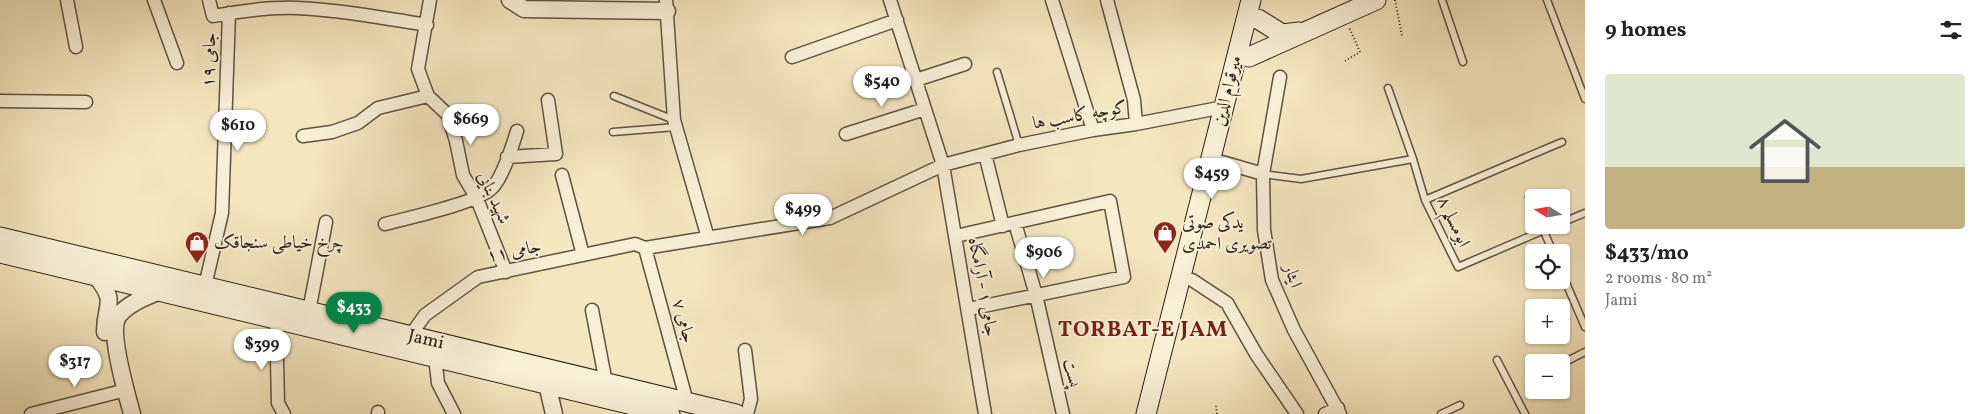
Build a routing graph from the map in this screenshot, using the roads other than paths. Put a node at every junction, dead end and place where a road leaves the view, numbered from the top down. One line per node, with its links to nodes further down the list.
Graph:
1 (67, 0): 19 (street)
2 (154, 0): 23 (street)
3 (209, 0): 15 (street)
4 (430, 0): 17 (street, شهید بنایی)
5 (510, 0): 13 (street)
6 (890, 0): 16 (street, جامی ۱ - آرامگاه)
7 (1052, 0): 39 (street)
8 (1107, 0): 38 (street)
9 (1376, 0): 18 (main road)
10 (1442, 0): 22 (lane)
11 (1548, 0): 29 (lane)
12 (273, 4): 15 (street); 17 (street)
13 (666, 6): 37 (street)
14 (1253, 6): 18 (main road); 21 (main road, میرقوام الدین); 35 (main road, میرقوام الدین)
15 (229, 13): 73 (street, جامی ۱۹)
16 (897, 20): 20 (street); 27 (street, جامی ۱ - آرامگاه)
17 (427, 25): 30 (street, شهید بنایی)
18 (1303, 32): 21 (main road)
19 (76, 46)
20 (792, 57)
21 (1249, 57): 49 (main road, میرقوام الدین)
22 (1463, 62)
23 (177, 63)
24 (965, 64): 27 (street)
25 (998, 72): 45 (lane)
26 (1280, 77): 51 (street, ایثار)
27 (916, 80): 36 (street, جامی ۱ - آرامگاه)
28 (1388, 88): 48 (lane, ابومسلم ۸)
29 (1584, 95)
30 (428, 96): 43 (street); 54 (street, شهید بنایی)
31 (614, 96): 37 (lane)
32 (548, 100): 47 (street)
33 (0, 101): 34 (street)
34 (86, 102)
35 (1224, 107): 38 (street, کوچه کاسب ها); 53 (main road, میرقوام الدین)
36 (925, 109): 42 (street); 50 (street, جامی ۱ - آرامگاه)
37 (675, 123): 41 (lane); 66 (street)
38 (1136, 124): 39 (street, کوچه کاسب ها)
39 (1093, 130): 45 (street, کوچه کاسب ها)
40 (517, 131): 47 (street)
41 (613, 132)
42 (846, 134)
43 (303, 136)
44 (1562, 142): 55 (lane)
45 (1019, 146): 46 (street, کوچه کاسب ها)
46 (985, 154): 50 (street, کوچه کاسب ها); 62 (street)
47 (507, 157): 54 (street)
48 (1413, 159): 51 (lane); 55 (lane, ابومسلم ۸)
49 (1222, 162): 51 (street); 53 (main road, میرقوام الدین)
50 (943, 165): 64 (street, جامی ۱ - آرامگاه); 66 (street, کوچه کاسب ها)
51 (1263, 174): 95 (street, ایثار)
52 (562, 175): 69 (street)
53 (1209, 189): 57 (main road, میرقوام الدین)
54 (477, 199): 61 (street); 70 (street, شهید بنایی)
55 (1426, 200): 63 (lane, ابومسلم ۸)
56 (1585, 212): 58 (lane)
57 (1202, 219): 72 (main road, میرقوام الدین); 107 (main road, میرقوام الدین)
58 (1570, 219)
59 (326, 222): 79 (street)
60 (1016, 223): 62 (street); 76 (street, پست); 76 (street)
61 (385, 224)
62 (1003, 226): 64 (street)
63 (1529, 234)
64 (956, 236): 77 (street, جامی ۱ - آرامگاه)
65 (0, 237): 73 (main road, Jami)
66 (708, 238): 67 (street, جامی ۱۱)
67 (645, 248): 69 (street, جامی ۱۱); 93 (street, جامی ۷)
68 (0, 253): 71 (main road, Jami)
69 (583, 255): 70 (street, جامی ۱۱)
70 (506, 272): 84 (street, جامی ۱۱)
71 (96, 276): 75 (main road, Jami); 92 (street)
72 (1192, 280): 108 (main road, میرقوام الدین); 109 (street)
73 (205, 286): 79 (main road, Jami)
74 (1569, 289): 82 (lane)
75 (160, 291): 80 (main road, Jami); 92 (street)
76 (1036, 295): 77 (street); 106 (street, پست)
77 (969, 309): 105 (street, جامی ۱ - آرامگاه)
78 (592, 310): 91 (street)
79 (309, 311): 81 (main road, Jami)
80 (276, 319): 81 (main road, Jami); 99 (street)
81 (335, 325): 83 (main road, Jami)
82 (1585, 327)
83 (364, 333): 84 (main road, Jami); 87 (main road, Jami)
84 (410, 336): 90 (main road, Jami)
85 (745, 350): 104 (street)
86 (1585, 352): 89 (lane)
87 (435, 358): 90 (main road, Jami); 100 (street)
88 (1497, 360): 112 (lane)
89 (1570, 360)
90 (548, 377): 91 (main road, Jami); 101 (street); 102 (main road, Jami)
91 (606, 383): 93 (main road, Jami)
92 (121, 391): 96 (street); 97 (street); 98 (street)
93 (687, 402): 103 (main road, Jami)
94 (1460, 405): 111 (lane)
95 (1339, 411): 110 (street)
96 (31, 414)
97 (120, 414)
98 (132, 414)
99 (284, 414)
100 (454, 414)
101 (554, 414)
102 (670, 414)
103 (736, 414)
104 (747, 414)
105 (985, 414)
106 (1063, 414)
107 (1146, 414)
108 (1158, 414)
109 (1298, 414)
110 (1326, 414)
111 (1441, 414)
112 (1525, 414)

